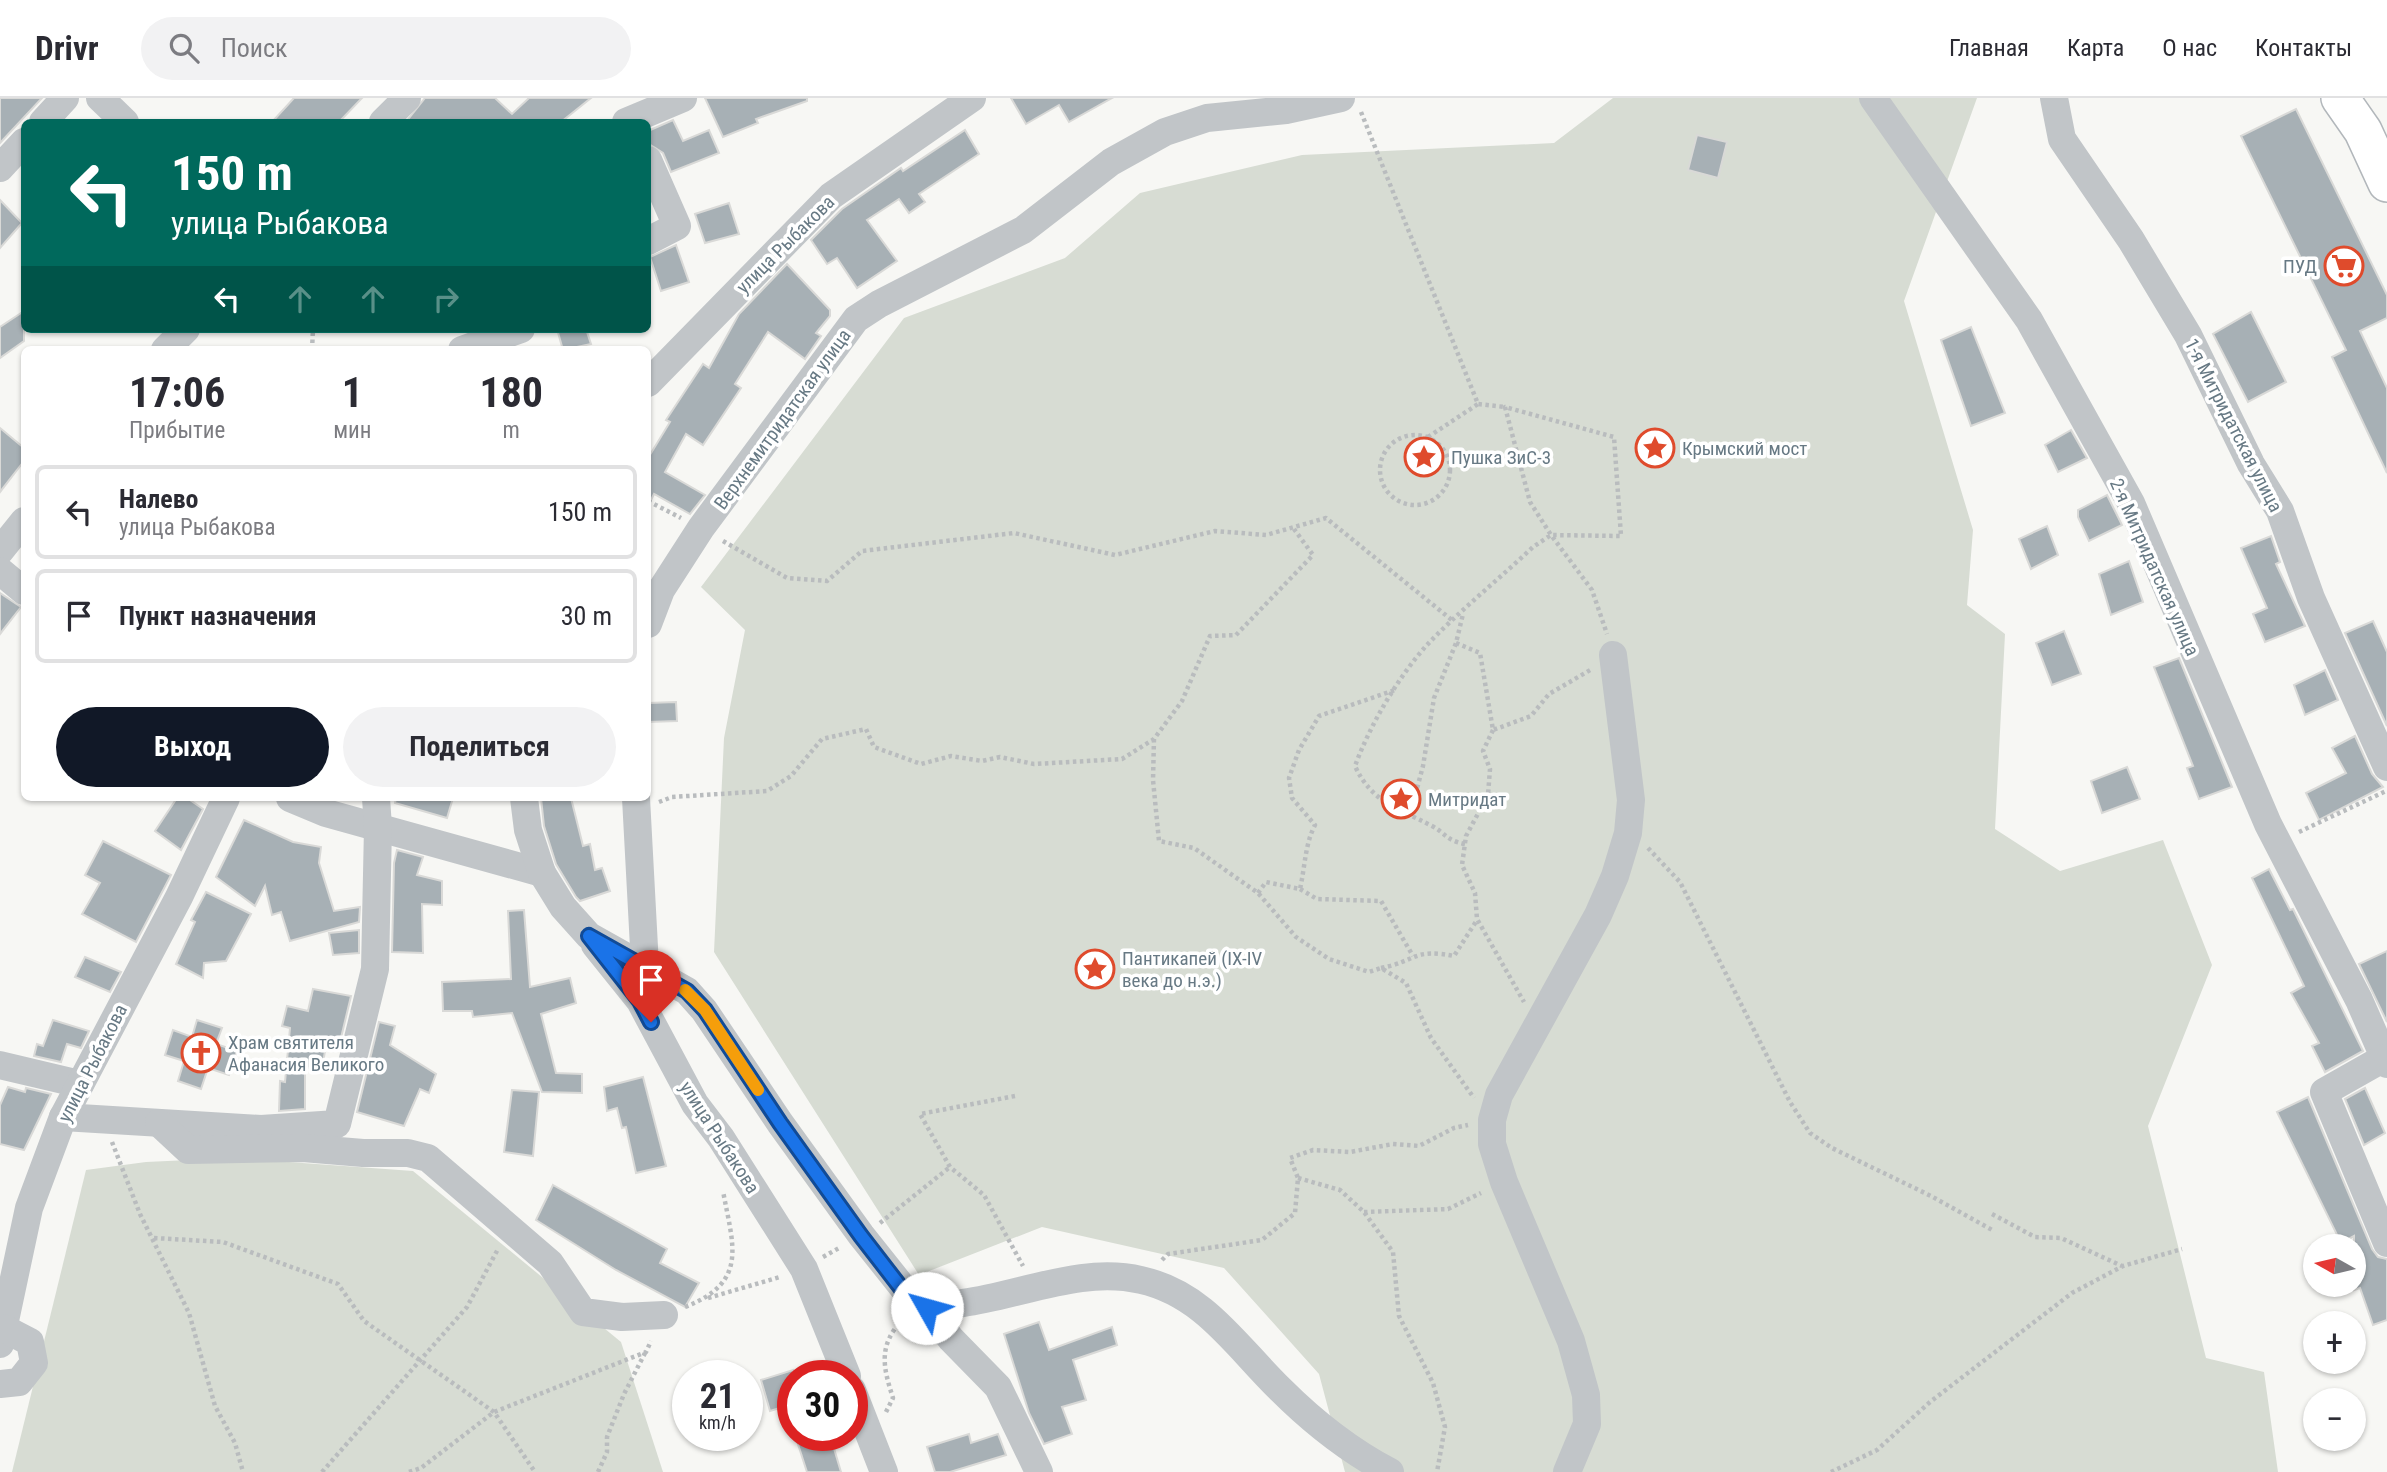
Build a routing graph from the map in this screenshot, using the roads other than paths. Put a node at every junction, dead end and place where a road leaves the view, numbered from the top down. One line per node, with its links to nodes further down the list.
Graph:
1 (65, 98): 10 (street)
2 (100, 98): 11 (street)
3 (407, 98): 12 (street)
4 (683, 98): 13 (street)
5 (972, 98): 23 (street, улица Рыбакова)
6 (1873, 98): 40 (street, 2-я Митридатская улица)
7 (2054, 98): 30 (street, 1-я Митридатская улица)
8 (2340, 98): 17 (main road)
9 (1351, 104): 28 (street, Верхнемитридатская улица)
10 (46, 119)
11 (122, 119)
12 (386, 119)
13 (636, 119)
14 (21, 145): 16 (street)
15 (651, 167): 18 (street)
16 (0, 168)
17 (2387, 183)
18 (651, 239)
19 (182, 333): 21 (street)
20 (510, 333): 22 (street)
21 (169, 346)
22 (473, 346)
23 (651, 382)
24 (21, 525): 25 (street)
25 (0, 551)
26 (0, 571): 27 (street)
27 (21, 588)
28 (651, 616)
29 (1613, 655): 55 (street)
30 (2387, 767)
31 (225, 801): 42 (street, улица Рыбакова)
32 (297, 801): 36 (street)
33 (376, 801): 36 (street)
34 (524, 801): 37 (street, улица Рыбакова)
35 (637, 804): 39 (street)
36 (378, 827): 37 (street); 44 (street)
37 (542, 873): 38 (street, улица Рыбакова)
38 (589, 936): 39 (street); 49 (street, улица Рыбакова)
39 (645, 966): 46 (street)
40 (2383, 1046): 45 (street)
41 (0, 1065): 42 (street)
42 (80, 1084): 43 (street, улица Рыбакова)
43 (63, 1117): 44 (street); 48 (street, улица Рыбакова)
44 (159, 1123): 47 (street)
45 (2387, 1243)
46 (922, 1306): 53 (street); 54 (street)
47 (664, 1315)
48 (2, 1336): 50 (street)
49 (841, 1360)
50 (0, 1384)
51 (868, 1429): 52 (street)
52 (884, 1472)
53 (1040, 1472)
54 (1390, 1472)
55 (1567, 1472)

